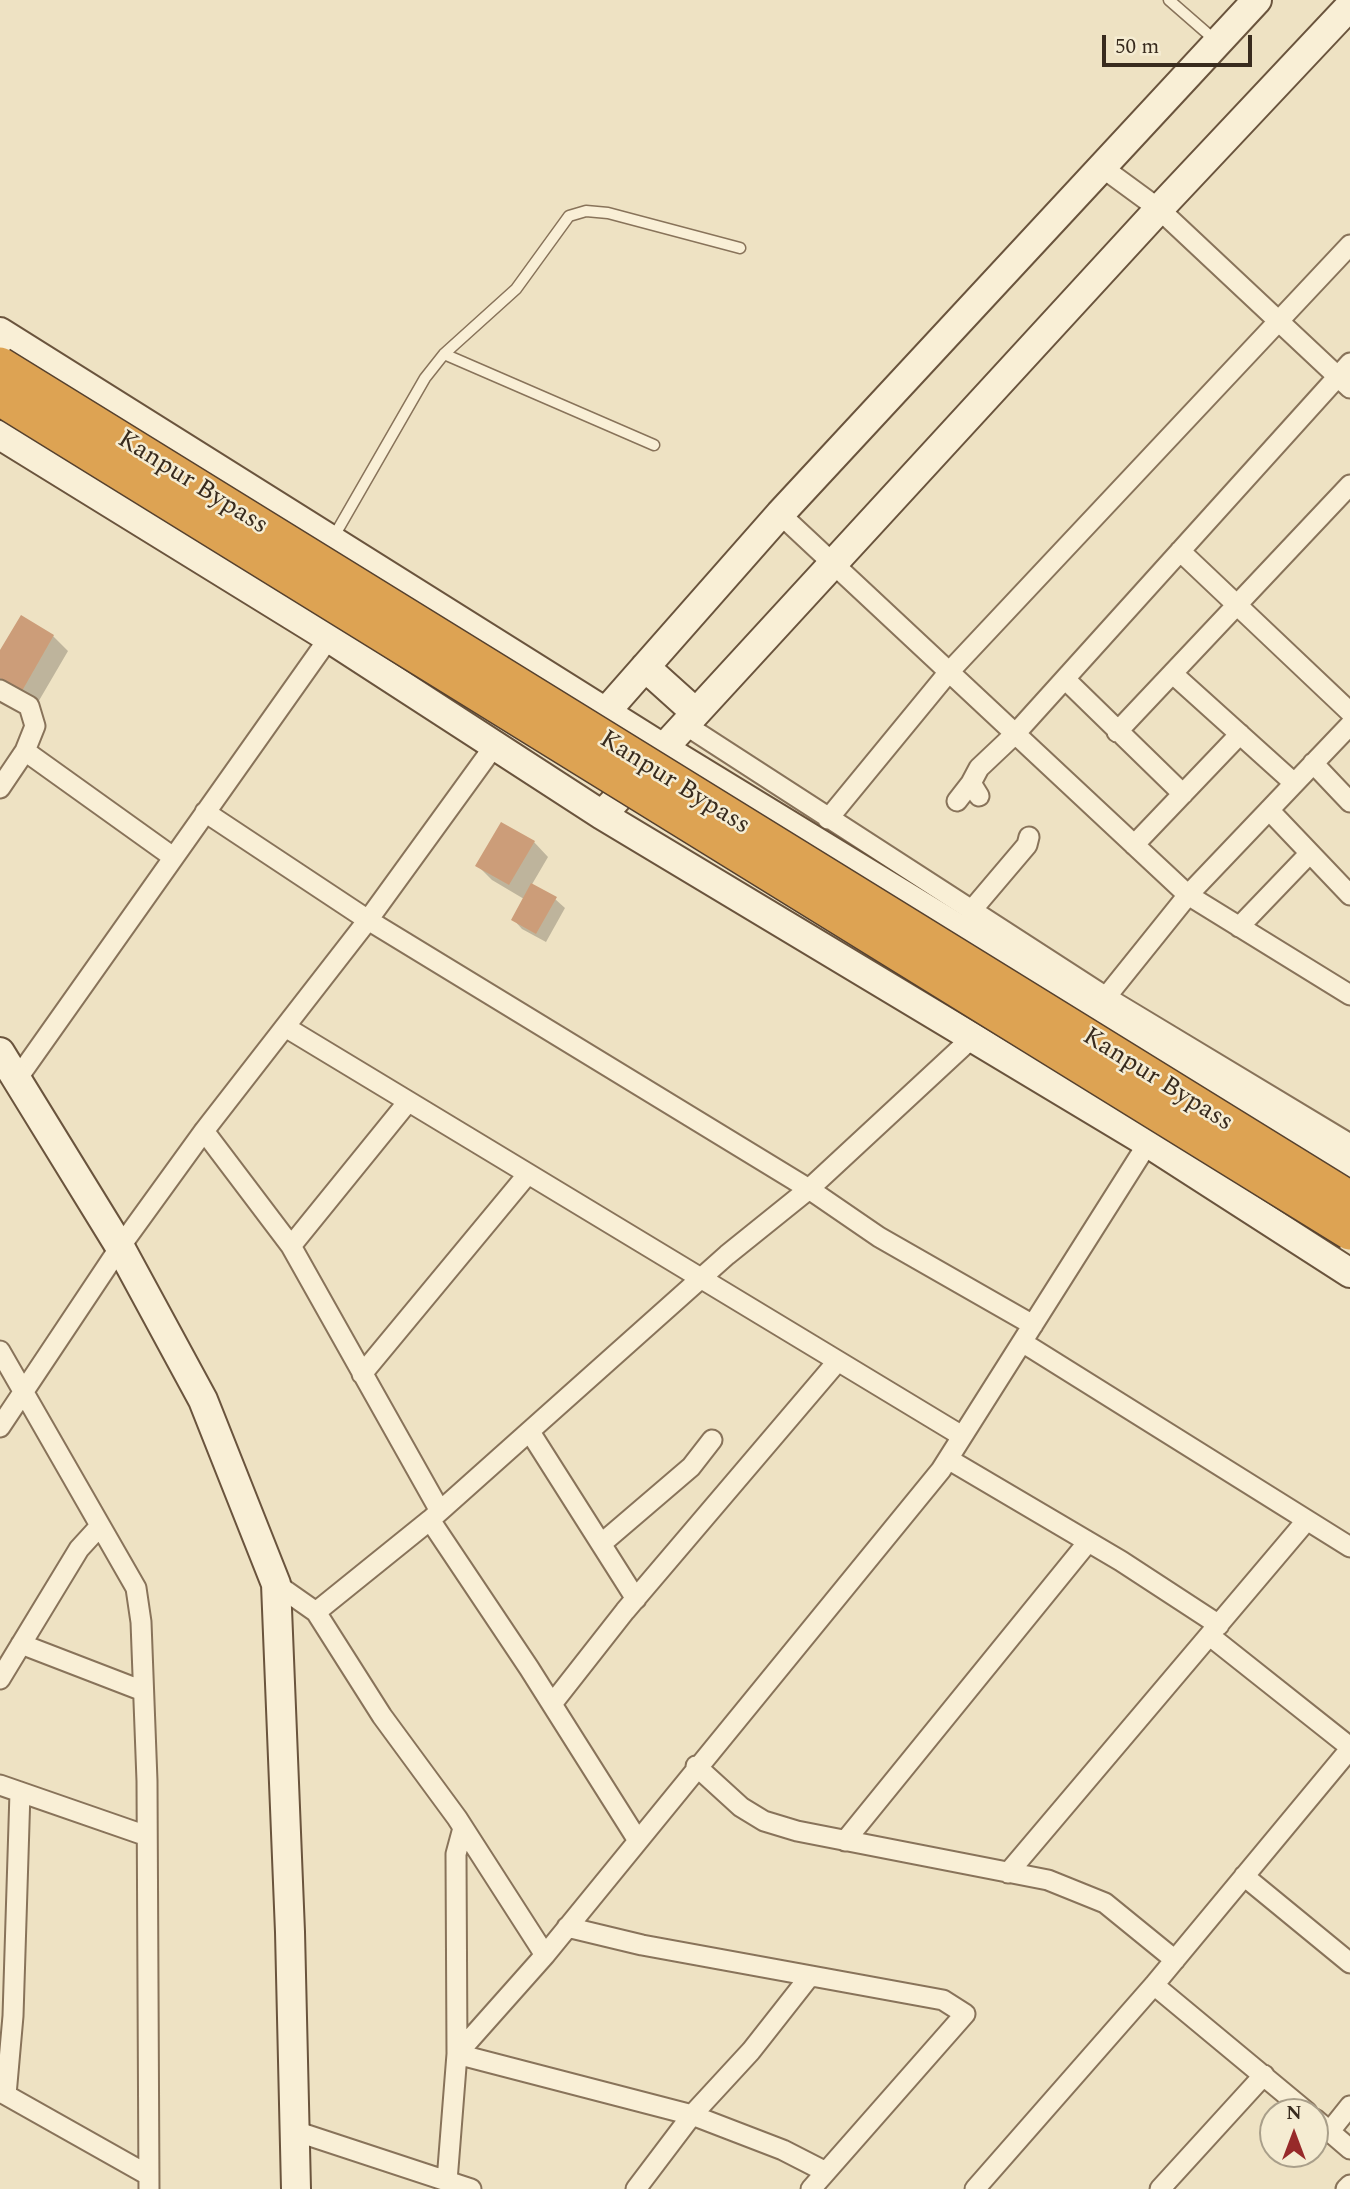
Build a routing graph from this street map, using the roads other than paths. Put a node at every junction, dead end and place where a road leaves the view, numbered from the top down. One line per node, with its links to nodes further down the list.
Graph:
1 (1169, 0): 4 (lane)
2 (1256, 0): 4 (street)
3 (1350, 6): 6 (street)
4 (1218, 42): 5 (street)
5 (1103, 168): 6 (street); 18 (street)
6 (1159, 209): 9 (street); 21 (street)
7 (1350, 245): 9 (street)
8 (740, 248): 11 (lane)
9 (1278, 320): 13 (street); 25 (street)
10 (0, 332): 19 (street)
11 (444, 354): 16 (lane); 19 (lane)
12 (0, 365): 72 (highway, Kanpur Bypass, bridge)
13 (1346, 376): 20 (street)
14 (0, 398): 73 (highway, Kanpur Bypass, bridge)
15 (0, 435): 23 (street)
16 (654, 445)
17 (1350, 485): 22 (street)
18 (780, 514): 21 (street); 24 (street)
19 (333, 538): 29 (street)
20 (1180, 551): 22 (street); 27 (street)
21 (831, 565): 25 (street); 31 (street)
22 (1237, 604): 26 (street); 30 (street)
23 (330, 638): 36 (street); 47 (street)
24 (645, 667): 29 (street); 31 (street)
25 (948, 673): 34 (street); 49 (street)
26 (1173, 674): 33 (street); 35 (street)
27 (1065, 679): 33 (street); 34 (street)
28 (0, 690): 38 (street)
29 (606, 711): 37 (street); 40 (street)
30 (1350, 712)
31 (689, 718): 37 (street); 49 (street)
32 (1350, 725): 39 (street)
33 (1117, 732): 43 (street)
34 (1014, 734): 44 (street); 51 (street)
35 (1240, 734): 41 (street); 43 (street)
36 (495, 745): 40 (street); 57 (street)
37 (663, 748): 48 (street); 69 (street)
38 (25, 751): 42 (street); 53 (street)
39 (1313, 763): 41 (street); 45 (street)
40 (548, 780): 48 (street)
41 (1294, 783): 46 (street)
42 (0, 788)
43 (1183, 794): 51 (street)
44 (957, 801)
45 (1350, 802)
46 (1269, 810): 52 (street); 54 (street)
47 (205, 812): 53 (street); 57 (street)
48 (603, 815): 62 (street)
49 (828, 819): 56 (street)
50 (1029, 837): 56 (street)
51 (1134, 845): 54 (street)
52 (1310, 853): 55 (street); 58 (street)
53 (173, 857): 64 (street)
54 (1188, 895): 58 (street); 60 (street)
55 (1350, 895)
56 (971, 911): 60 (street)
57 (368, 920): 61 (street); 71 (street)
58 (1239, 927): 59 (street)
59 (1350, 995)
60 (1105, 997): 68 (street)
61 (287, 1028): 65 (street); 66 (street)
62 (973, 1037): 67 (street); 71 (street)
63 (0, 1052): 64 (street)
64 (17, 1079): 75 (street)
65 (407, 1103): 70 (street); 74 (street)
66 (204, 1131): 74 (street); 75 (street)
67 (1148, 1143): 76 (street); 78 (street)
68 (1350, 1144)
69 (1350, 1168)
70 (527, 1175): 77 (street); 81 (street)
71 (809, 1189): 77 (street); 78 (street)
72 (1350, 1199)
73 (1350, 1232)
74 (291, 1245): 81 (street)
75 (120, 1247): 82 (street); 94 (street)
76 (1350, 1273)
77 (700, 1280): 80 (street); 84 (street)
78 (1027, 1333): 85 (street); 89 (street)
79 (0, 1351): 82 (street)
80 (837, 1362): 85 (street); 95 (street)
81 (362, 1374): 88 (street)
82 (25, 1394): 83 (street); 90 (street)
83 (0, 1427)
84 (530, 1432): 88 (street); 92 (street)
85 (962, 1436): 87 (street)
86 (712, 1440): 92 (street)
87 (948, 1459): 91 (street); 103 (street)
88 (435, 1516): 96 (street); 101 (street)
89 (1307, 1520): 93 (street); 97 (street)
90 (100, 1526): 98 (street); 100 (street)
91 (1088, 1542): 97 (street); 109 (street)
92 (601, 1544): 95 (street)
93 (1350, 1547)
94 (276, 1584): 96 (street); 125 (street)
95 (636, 1599): 101 (street)
96 (316, 1612): 106 (street)
97 (1215, 1630): 102 (street); 110 (street)
98 (21, 1644): 99 (street); 100 (street)
99 (0, 1679)
100 (143, 1691): 107 (street)
101 (552, 1704): 108 (street)
102 (1350, 1748): 111 (street)
103 (696, 1766): 108 (street); 109 (street)
104 (0, 1785): 105 (street)
105 (20, 1792): 107 (street); 121 (street)
106 (463, 1828): 113 (street); 118 (street)
107 (147, 1836): 130 (street)
108 (637, 1839): 112 (street)
109 (845, 1841): 110 (street)
110 (1008, 1873): 114 (street)
111 (1244, 1876): 114 (street); 115 (street)
112 (567, 1927): 113 (street); 116 (street)
113 (545, 1955): 118 (street)
114 (1175, 1960): 117 (street)
115 (1350, 1963)
116 (810, 1976): 123 (street); 128 (street)
117 (1154, 1984): 119 (street); 136 (street)
118 (457, 2054): 123 (street); 129 (street)
119 (1264, 2075): 120 (street); 137 (street)
120 (1291, 2098)
121 (3, 2099): 130 (street)
122 (1350, 2106): 124 (street)
123 (692, 2115): 128 (street); 134 (street)
124 (1329, 2120)
125 (295, 2131): 129 (street); 132 (street)
126 (1329, 2131): 127 (street)
127 (1350, 2148)
128 (826, 2172): 135 (street)
129 (447, 2181): 133 (street)
130 (149, 2182)
131 (1350, 2185): 138 (street)
132 (296, 2189)
133 (471, 2189)
134 (636, 2189)
135 (811, 2189)
136 (975, 2189)
137 (1160, 2189)
138 (1346, 2189)

